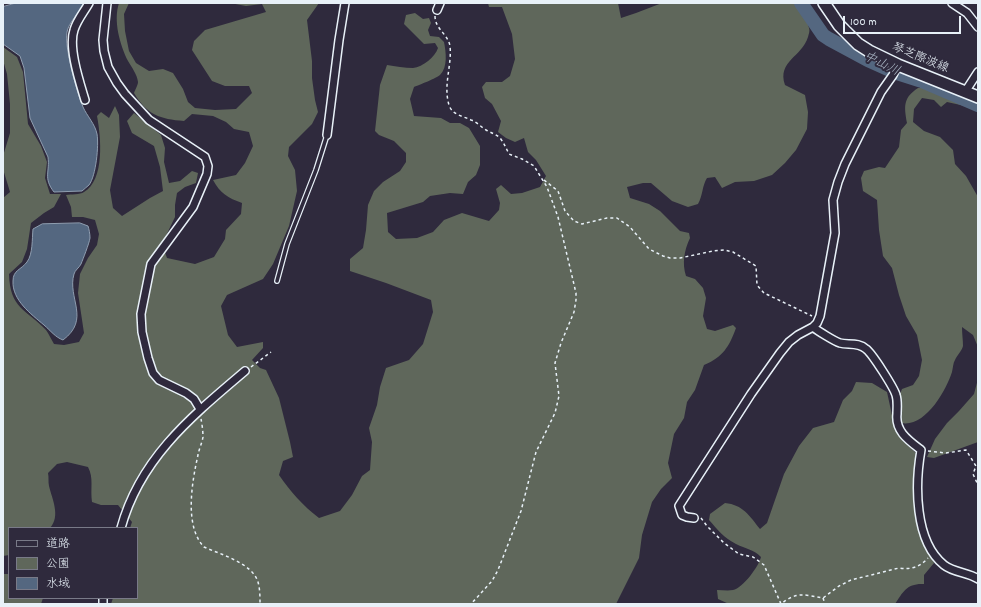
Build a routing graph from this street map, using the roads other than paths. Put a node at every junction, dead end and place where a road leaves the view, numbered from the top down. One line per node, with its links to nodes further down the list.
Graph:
1 (89, 3): 13 (street)
2 (107, 3): 18 (street)
3 (345, 3): 14 (street)
4 (440, 3): 7 (street)
5 (824, 3): 9 (main road, 琴芝際波線)
6 (952, 3): 8 (street)
7 (437, 10)
8 (978, 26)
9 (895, 70): 11 (main road, 琴芝際波線); 16 (street)
10 (978, 72): 11 (street)
11 (966, 92): 12 (main road, 琴芝際波線)
12 (978, 97)
13 (85, 100)
14 (327, 135): 15 (lane)
15 (278, 281)
16 (813, 327): 19 (street); 21 (street)
17 (245, 371): 18 (street)
18 (200, 409): 20 (street)
19 (694, 518)
20 (121, 527)
21 (978, 579)

